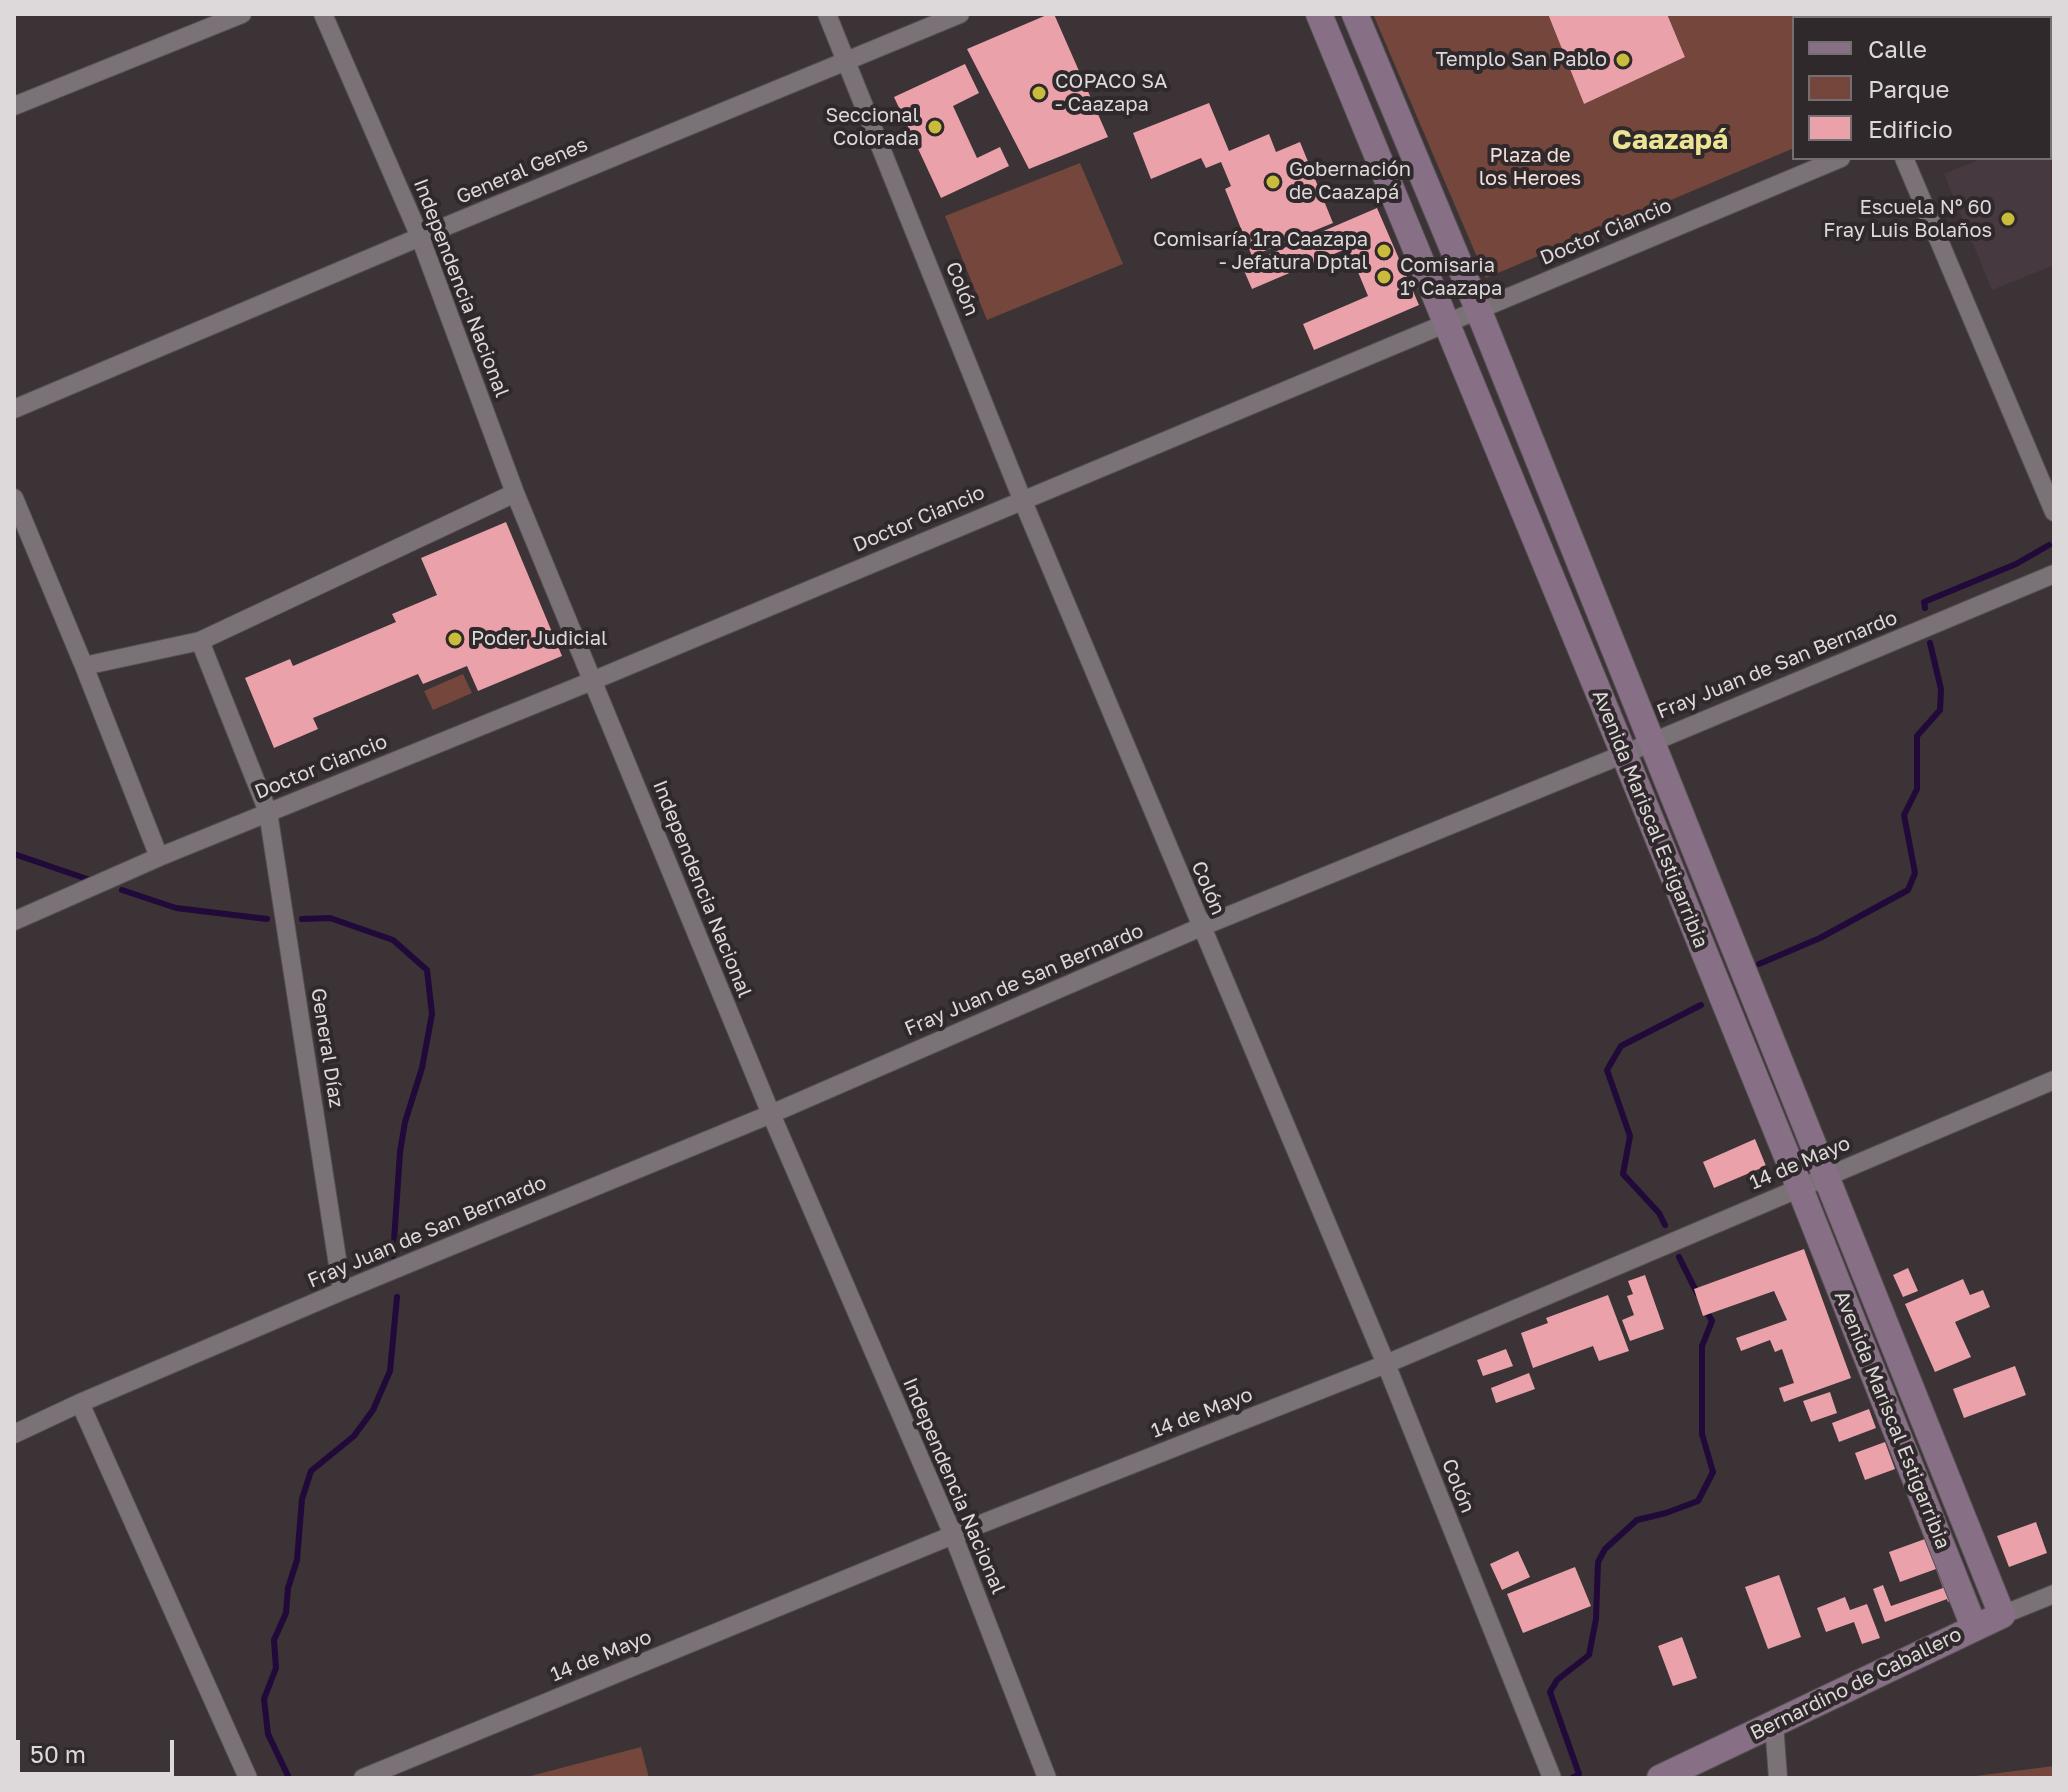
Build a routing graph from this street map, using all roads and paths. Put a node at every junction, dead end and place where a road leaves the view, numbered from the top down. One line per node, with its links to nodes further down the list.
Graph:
1 (242, 14): 8 (street)
2 (323, 14): 11 (street, Independencia Nacional)
3 (827, 14): 7 (street, Colón)
4 (960, 14): 7 (street, General Genes)
5 (1319, 14): 13 (main road, Avenida Mariscal Estigarribia)
6 (1355, 14): 12 (main road, Avenida Mariscal Estigarribia)
7 (846, 60): 11 (street, General Genes); 17 (street, Colón)
8 (14, 106)
9 (1836, 160): 12 (street, Doctor Ciancio)
10 (1905, 160): 18 (street)
11 (420, 237): 14 (street, General Genes); 15 (street, Independencia Nacional)
12 (1478, 309): 13 (street, Doctor Ciancio); 23 (main road, Avenida Mariscal Estigarribia)
13 (1447, 323): 17 (street, Doctor Ciancio); 24 (main road, Avenida Mariscal Estigarribia)
14 (14, 409)
15 (515, 493): 20 (street); 22 (street, Independencia Nacional)
16 (14, 498): 21 (street)
17 (1022, 499): 22 (street, Doctor Ciancio); 28 (street, Colón)
18 (2054, 512)
19 (2054, 574): 23 (street, Fray Juan de San Bernardo)
20 (200, 641): 21 (street); 25 (street, General Díaz)
21 (84, 666): 26 (street)
22 (592, 681): 25 (street, Doctor Ciancio); 30 (street, Independencia Nacional)
23 (1651, 741): 24 (street, Fray Juan de San Bernardo); 31 (main road, Avenida Mariscal Estigarribia)
24 (1624, 754): 28 (street, Fray Juan de San Bernardo); 32 (main road, Avenida Mariscal Estigarribia)
25 (268, 812): 26 (street, Doctor Ciancio); 33 (street, General Díaz)
26 (159, 857): 27 (street, Doctor Ciancio)
27 (14, 921)
28 (1201, 927): 30 (street, Fray Juan de San Bernardo); 34 (street, Colón)
29 (2054, 1080): 31 (street, 14 de Mayo)
30 (771, 1114): 33 (street, Fray Juan de San Bernardo); 37 (street, Independencia Nacional)
31 (1825, 1176): 32 (street, 14 de Mayo); 39 (main road, Avenida Mariscal Estigarribia)
32 (1799, 1186): 34 (street, 14 de Mayo); 40 (main road, Avenida Mariscal Estigarribia)
33 (342, 1291): 35 (street, Fray Juan de San Bernardo)
34 (1386, 1364): 37 (street, 14 de Mayo); 45 (street, Colón)
35 (80, 1403): 36 (street, Fray Juan de San Bernardo); 42 (street)
36 (14, 1434)
37 (953, 1535): 43 (street, 14 de Mayo); 44 (street, Independencia Nacional)
38 (2054, 1594): 39 (street, Bernardino de Caballero)
39 (2002, 1615): 40 (main road, Bernardino de Caballero)
40 (1974, 1627): 41 (main road, Bernardino de Caballero)
41 (1774, 1724): 46 (main road, Bernardino de Caballero); 47 (street)
42 (248, 1778)
43 (363, 1778)
44 (1047, 1778)
45 (1552, 1778)
46 (1660, 1778)
47 (1778, 1778)

